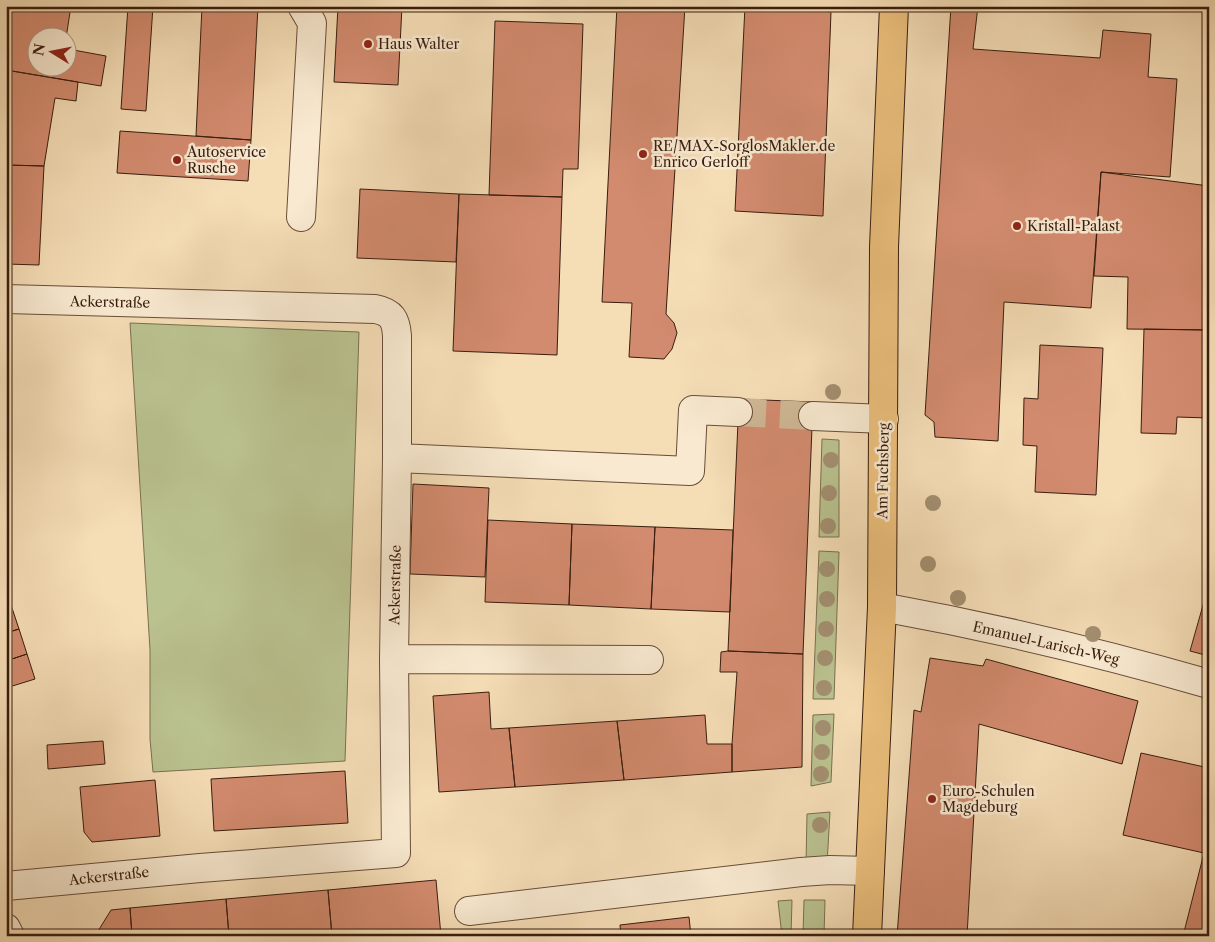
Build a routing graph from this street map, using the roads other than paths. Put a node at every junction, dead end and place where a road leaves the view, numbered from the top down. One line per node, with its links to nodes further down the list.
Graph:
1 (302, 6): 3 (street)
2 (894, 6): 7 (main road, Am Fuchsberg)
3 (301, 217)
4 (6, 299): 8 (street, Ackerstraße)
5 (738, 412): 8 (street)
6 (813, 416): 7 (street)
7 (884, 419): 9 (main road, Am Fuchsberg)
8 (397, 458): 10 (street, Ackerstraße)
9 (882, 607): 12 (street, Emanuel-Larisch-Weg); 13 (main road, Am Fuchsberg)
10 (394, 659): 11 (street); 14 (street, Ackerstraße)
11 (650, 660)
12 (1209, 684)
13 (870, 871): 15 (street); 18 (main road, Am Fuchsberg)
14 (6, 886)
15 (469, 911)
16 (6, 928): 17 (street)
17 (10, 936)
18 (867, 936)

